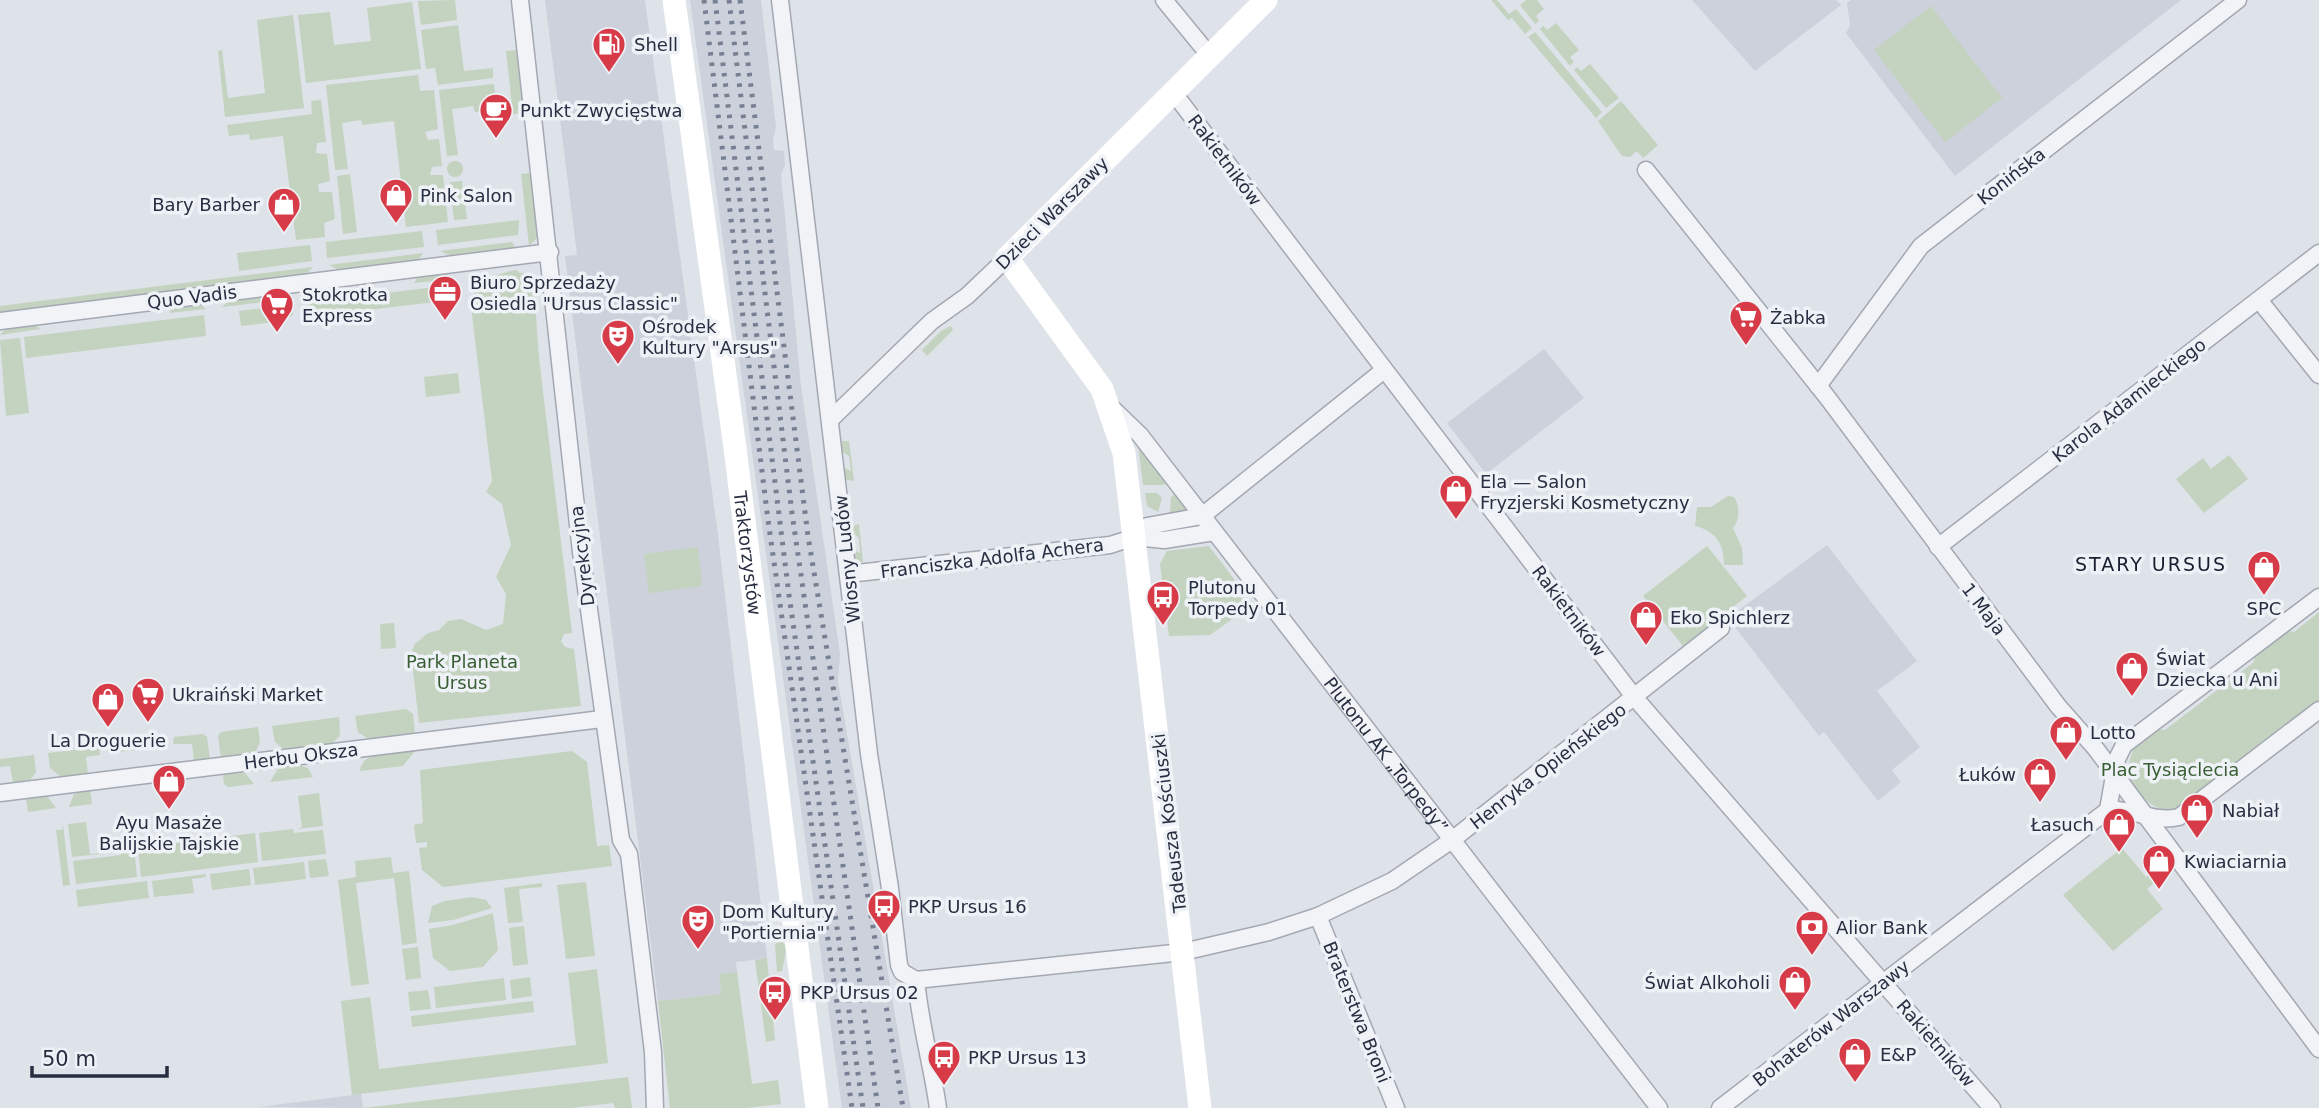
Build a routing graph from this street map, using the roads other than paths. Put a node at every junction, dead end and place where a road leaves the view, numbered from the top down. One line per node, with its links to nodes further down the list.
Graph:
1 (520, 0): 10 (street, Dyrekcyjna)
2 (674, 0): 42 (street, Traktorzystów)
3 (780, 0): 19 (street, Wiosny Ludów)
4 (1164, 0): 7 (street)
5 (1266, 0): 7 (street, Dzieci Warszawy)
6 (2238, 0): 17 (street, Konińska)
7 (1210, 56): 8 (street, Dzieci Warszawy)
8 (1173, 92): 12 (street, Dzieci Warszawy); 15 (street, Rakietników)
9 (1646, 170): 17 (street, 1 Maja)
10 (550, 252): 14 (street, Quo Vadis); 29 (street, Dyrekcyjna)
11 (2319, 253): 13 (street, Karola Adamieckiego)
12 (1007, 258): 18 (street, Plutonu AK „Torpedy”); 19 (street, Dzieci Warszawy)
13 (2259, 299): 16 (street); 23 (street, Karola Adamieckiego)
14 (0, 320)
15 (1384, 370): 20 (street, Franciszka Adolfa Achera); 27 (street, Rakietników)
16 (2319, 375)
17 (1818, 386): 23 (street, 1 Maja)
18 (1111, 407): 20 (street, Plutonu AK „Torpedy”); 22 (street, Plutonu AK „Torpedy”)
19 (832, 418): 24 (street, Wiosny Ludów)
20 (1202, 516): 21 (street, Plutonu AK „Torpedy”); 22 (street, Franciszka Adolfa Achera)
21 (1214, 532): 22 (street, Franciszka Adolfa Achera); 34 (street, Plutonu AK „Torpedy”)
22 (1135, 537): 24 (street, Franciszka Adolfa Achera); 36 (street, Tadeusza Kościuszki)
23 (1938, 547): 30 (street, 1 Maja)
24 (848, 575): 37 (street, Wiosny Ludów)
25 (2319, 597): 30 (street)
26 (1721, 628): 27 (street, Henryka Opieńskiego)
27 (1635, 698): 34 (street, Henryka Opieńskiego); 38 (street, Rakietników)
28 (2319, 710): 33 (street)
29 (603, 719): 31 (street, Herbu Oksza); 41 (street, Dyrekcyjna)
30 (2115, 775): 32 (street); 33 (street, 1 Maja)
31 (0, 793)
32 (2108, 810): 33 (street); 38 (street, Bohaterów Warszawy)
33 (2146, 818): 39 (street, 1 Maja)
34 (1452, 840): 35 (street, Henryka Opieńskiego); 46 (street, Plutonu AK „Torpedy”)
35 (1318, 916): 36 (street, Henryka Opieńskiego); 45 (street, Braterstwa Broni)
36 (1183, 952): 37 (street, Henryka Opieńskiego); 44 (street, Tadeusza Kościuszki)
37 (916, 981): 43 (street, Wiosny Ludów)
38 (1883, 983): 47 (street, Bohaterów Warszawy); 48 (street, Rakietników)
39 (2313, 1029): 40 (street, 1 Maja)
40 (2319, 1049)
41 (655, 1108)
42 (817, 1108)
43 (938, 1108)
44 (1200, 1108)
45 (1396, 1108)
46 (1659, 1108)
47 (1720, 1108)
48 (1992, 1108)

